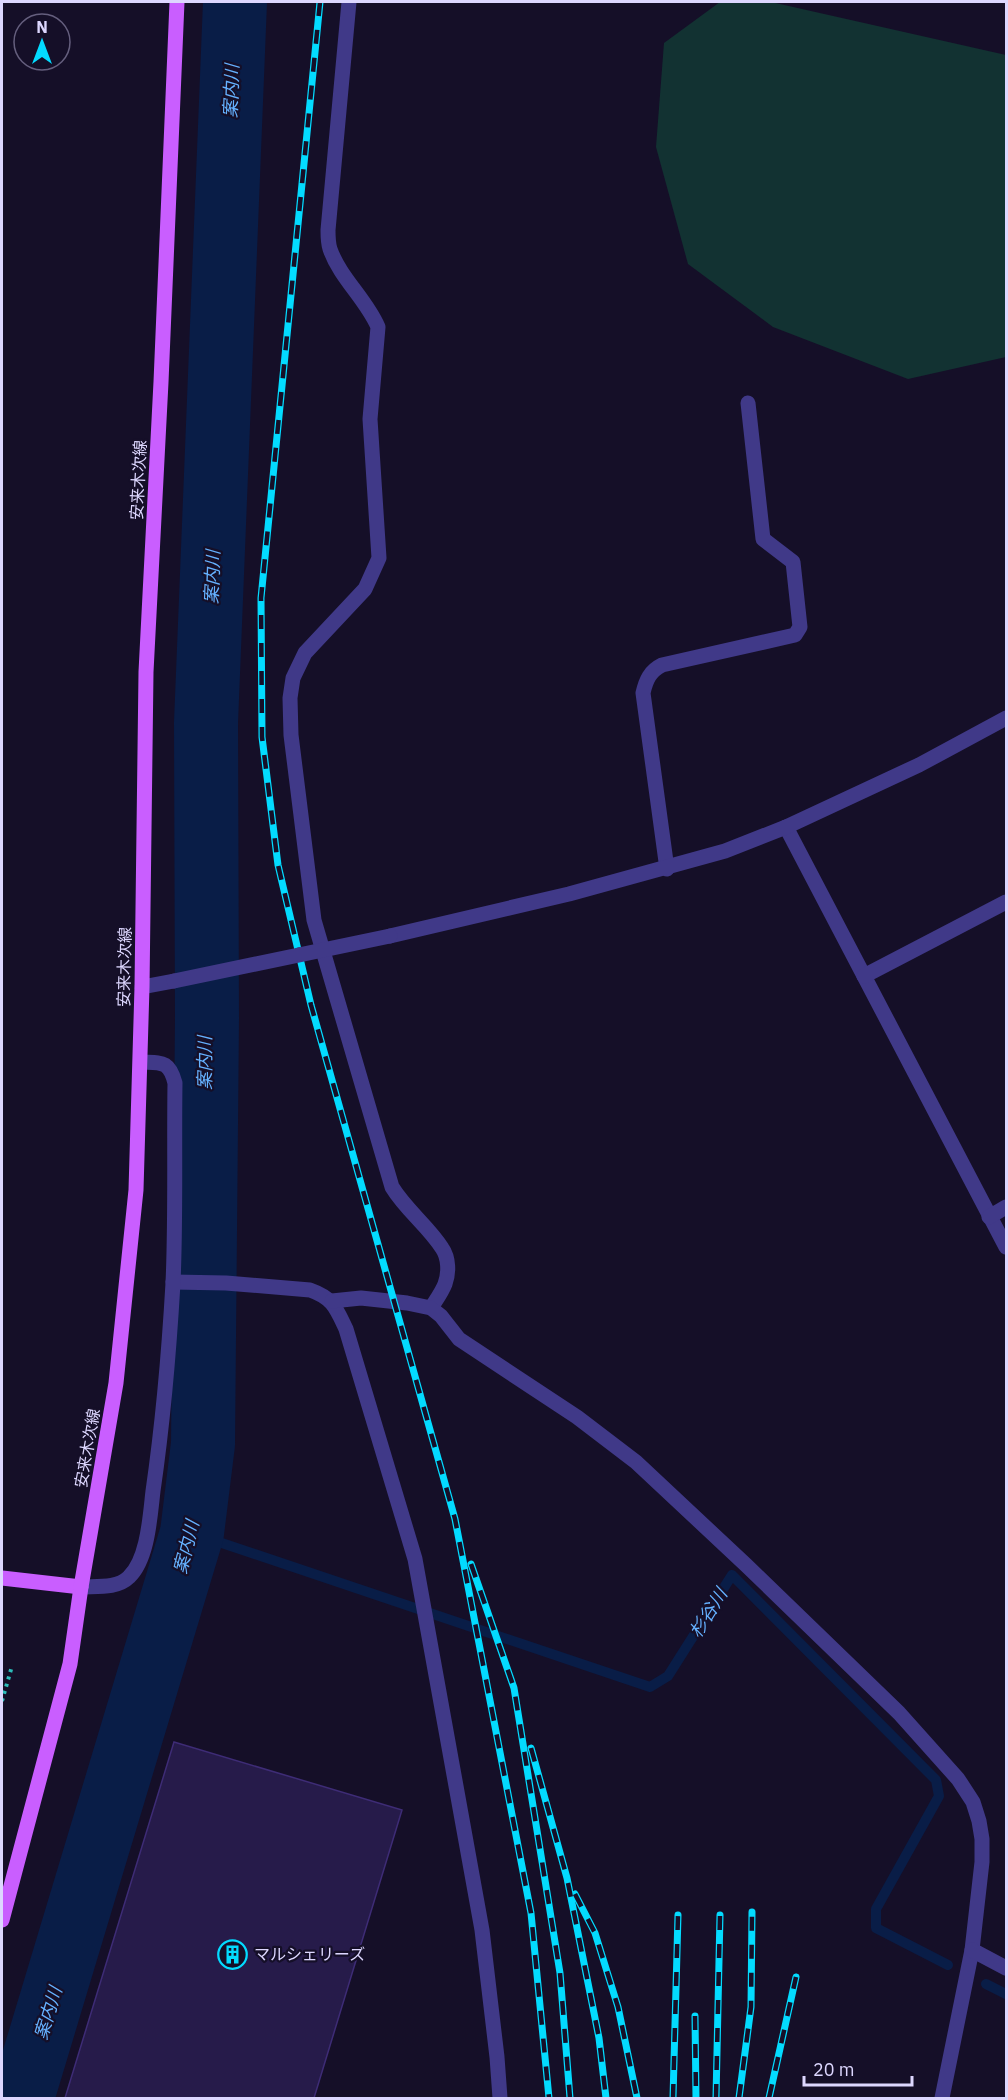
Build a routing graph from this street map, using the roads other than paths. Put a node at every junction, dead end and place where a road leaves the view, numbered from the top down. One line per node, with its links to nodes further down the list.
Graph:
1 (177, 2): 9 (main road, 安来木次線)
2 (349, 2): 16 (street)
3 (748, 403): 6 (street)
4 (1006, 717): 5 (street)
5 (786, 827): 6 (street); 8 (street)
6 (667, 869): 9 (street, bridge)
7 (1006, 902): 8 (street)
8 (864, 976): 12 (street)
9 (142, 987): 10 (main road, 安来木次線)
10 (141, 1062): 14 (street); 18 (main road, 安来木次線)
11 (1006, 1207): 12 (street)
12 (989, 1217): 13 (street)
13 (1006, 1248)
14 (173, 1282): 15 (street); 18 (street)
15 (332, 1301): 16 (street); 22 (street)
16 (431, 1308): 20 (street)
17 (3, 1579): 18 (main road)
18 (81, 1587): 19 (main road, 安来木次線)
19 (2, 1920)
20 (972, 1950): 21 (street); 23 (street)
21 (1006, 1968)
22 (500, 2098)
23 (942, 2098)

